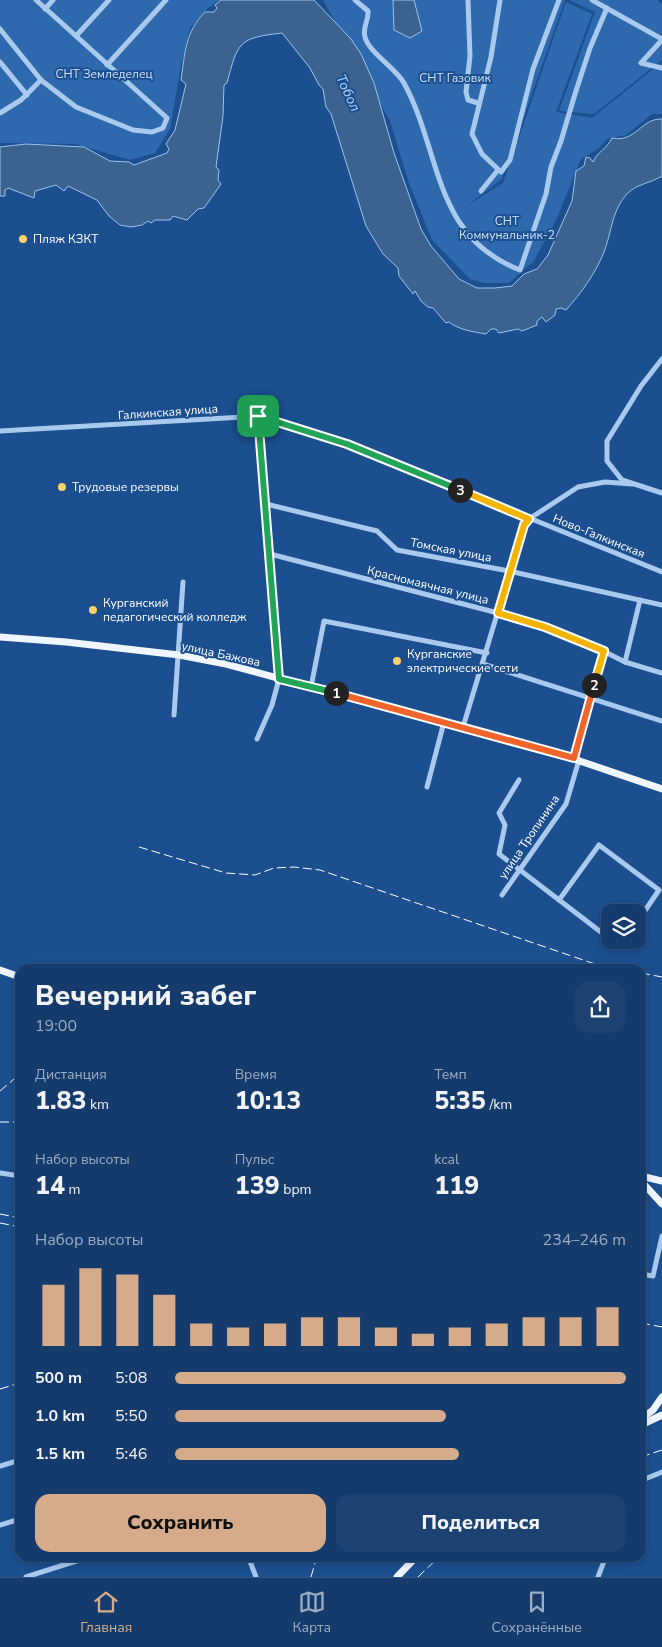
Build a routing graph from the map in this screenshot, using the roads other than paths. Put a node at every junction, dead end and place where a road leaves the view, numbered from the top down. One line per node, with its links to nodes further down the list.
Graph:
1 (36, 0): 11 (street)
2 (53, 0): 11 (street)
3 (109, 0): 13 (street)
4 (166, 0): 16 (street)
5 (355, 0): 10 (street)
6 (470, 0): 20 (street)
7 (500, 0): 20 (street)
8 (559, 0): 22 (street)
9 (592, 0): 10 (street)
10 (607, 8): 14 (street)
11 (45, 9): 13 (street)
12 (0, 29): 18 (street)
13 (76, 36): 16 (street)
14 (662, 40): 17 (street)
15 (0, 62): 19 (street)
16 (107, 65): 18 (street)
17 (662, 68)
18 (42, 80): 19 (street)
19 (27, 95): 21 (street)
20 (478, 103): 22 (street)
21 (0, 113)
22 (498, 170): 23 (street)
23 (481, 191)
24 (662, 359): 27 (street)
25 (258, 416): 26 (street, Галкинская улица); 29 (street); 30 (street, Галкинская улица)
26 (0, 431)
27 (632, 484): 28 (street); 30 (street)
28 (662, 493)
29 (266, 504): 31 (street); 32 (street, Томская улица)
30 (529, 519): 32 (street); 33 (street, Ново-Галкинская)
31 (270, 554): 37 (street, Красномаячная улица); 45 (street)
32 (510, 571): 35 (street, Томская улица); 37 (street)
33 (662, 572)
34 (183, 582): 41 (street)
35 (640, 600): 36 (street, Томская улица); 42 (street)
36 (662, 606)
37 (498, 613): 39 (street, Красномаячная улица); 40 (street)
38 (0, 637): 41 (main road, улица Бажова)
39 (605, 652): 42 (street, Красномаячная улица); 47 (street, улица Тропинина)
40 (487, 653): 43 (street); 46 (street)
41 (179, 655): 45 (main road, улица Бажова); 48 (street)
42 (625, 662): 44 (street, Красномаячная улица)
43 (483, 664): 47 (street); 51 (street)
44 (662, 673)
45 (279, 679): 46 (main road, улица Бажова); 52 (street)
46 (311, 687): 50 (main road, улица Бажова)
47 (591, 697): 49 (street); 53 (street, улица Тропинина)
48 (174, 715)
49 (662, 721)
50 (444, 722): 51 (main road, улица Бажова); 55 (street)
51 (463, 727): 53 (main road, улица Бажова)
52 (256, 739)
53 (576, 759): 56 (main road, улица Бажова); 57 (street, улица Тропинина)
54 (520, 780): 57 (street)
55 (427, 787)
56 (662, 789)
57 (520, 870): 58 (street, улица Тропинина); 59 (street)
58 (502, 895)
59 (559, 900): 60 (street); 61 (street)
60 (646, 909)
61 (601, 932)
62 (0, 970): 63 (main road)
63 (15, 974)
64 (0, 1173): 65 (street)
65 (15, 1175)
66 (646, 1177): 67 (main road)
67 (662, 1181)
68 (646, 1186): 69 (main road)
69 (662, 1204)
70 (662, 1236): 71 (street)
71 (646, 1275)
72 (661, 1403): 73 (main road)
73 (646, 1415)
74 (661, 1416): 75 (main road)
75 (646, 1423)
76 (15, 1462): 77 (street)
77 (0, 1466)
78 (662, 1472): 79 (street)
79 (646, 1479)
80 (15, 1520): 81 (street)
81 (0, 1525)
82 (68, 1562): 86 (street)
83 (250, 1562): 87 (street)
84 (411, 1562): 88 (main road)
85 (604, 1562): 89 (street)
86 (26, 1577)
87 (256, 1577)
88 (397, 1577)
89 (598, 1577)

